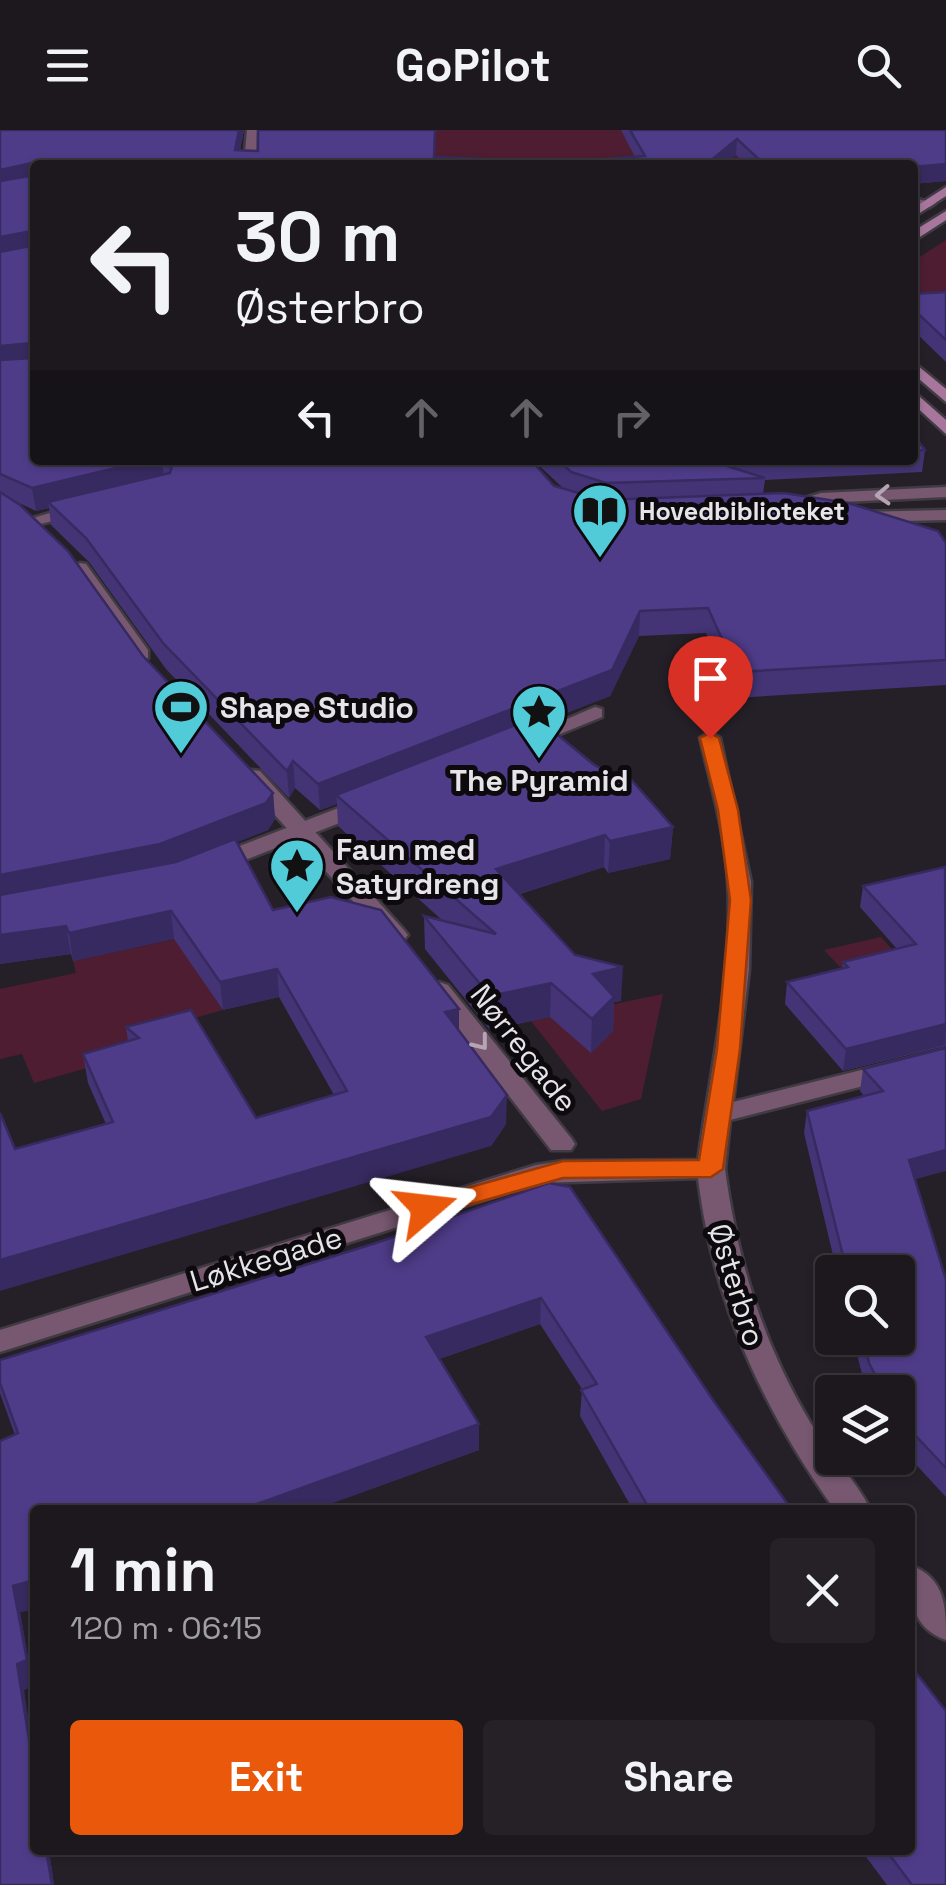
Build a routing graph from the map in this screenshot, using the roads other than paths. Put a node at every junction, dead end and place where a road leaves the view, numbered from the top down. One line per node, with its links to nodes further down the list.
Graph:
1 (252, 130): 2 (street)
2 (249, 160)
3 (946, 190): 5 (main road)
4 (918, 202): 5 (street)
5 (930, 203): 6 (main road)
6 (918, 211)
7 (946, 215): 8 (main road)
8 (918, 234)
9 (918, 371): 10 (main road)
10 (946, 397)
11 (918, 400): 12 (main road)
12 (946, 429)
13 (946, 492): 15 (street, one-way to 15)
14 (766, 496): 15 (street)
15 (821, 498): 17 (street)
16 (103, 504): 20 (street)
17 (946, 515)
18 (805, 522): 19 (street)
19 (784, 526)
20 (156, 675)
21 (595, 713): 23 (street)
22 (710, 738): 31 (street, Østerbro)
23 (498, 752)
24 (234, 758): 26 (street)
25 (391, 794): 26 (street)
26 (304, 829): 27 (street); 28 (street)
27 (186, 875)
28 (407, 949)
29 (430, 979): 32 (street, Nørregade, one-way to 32)
30 (946, 1057): 31 (street)
31 (716, 1114): 33 (street, Østerbro)
32 (561, 1144)
33 (711, 1169): 34 (street, Løkkegade); 35 (street, Østerbro)
34 (0, 1342)
35 (850, 1505)
36 (915, 1586): 37 (street)
37 (946, 1625)

